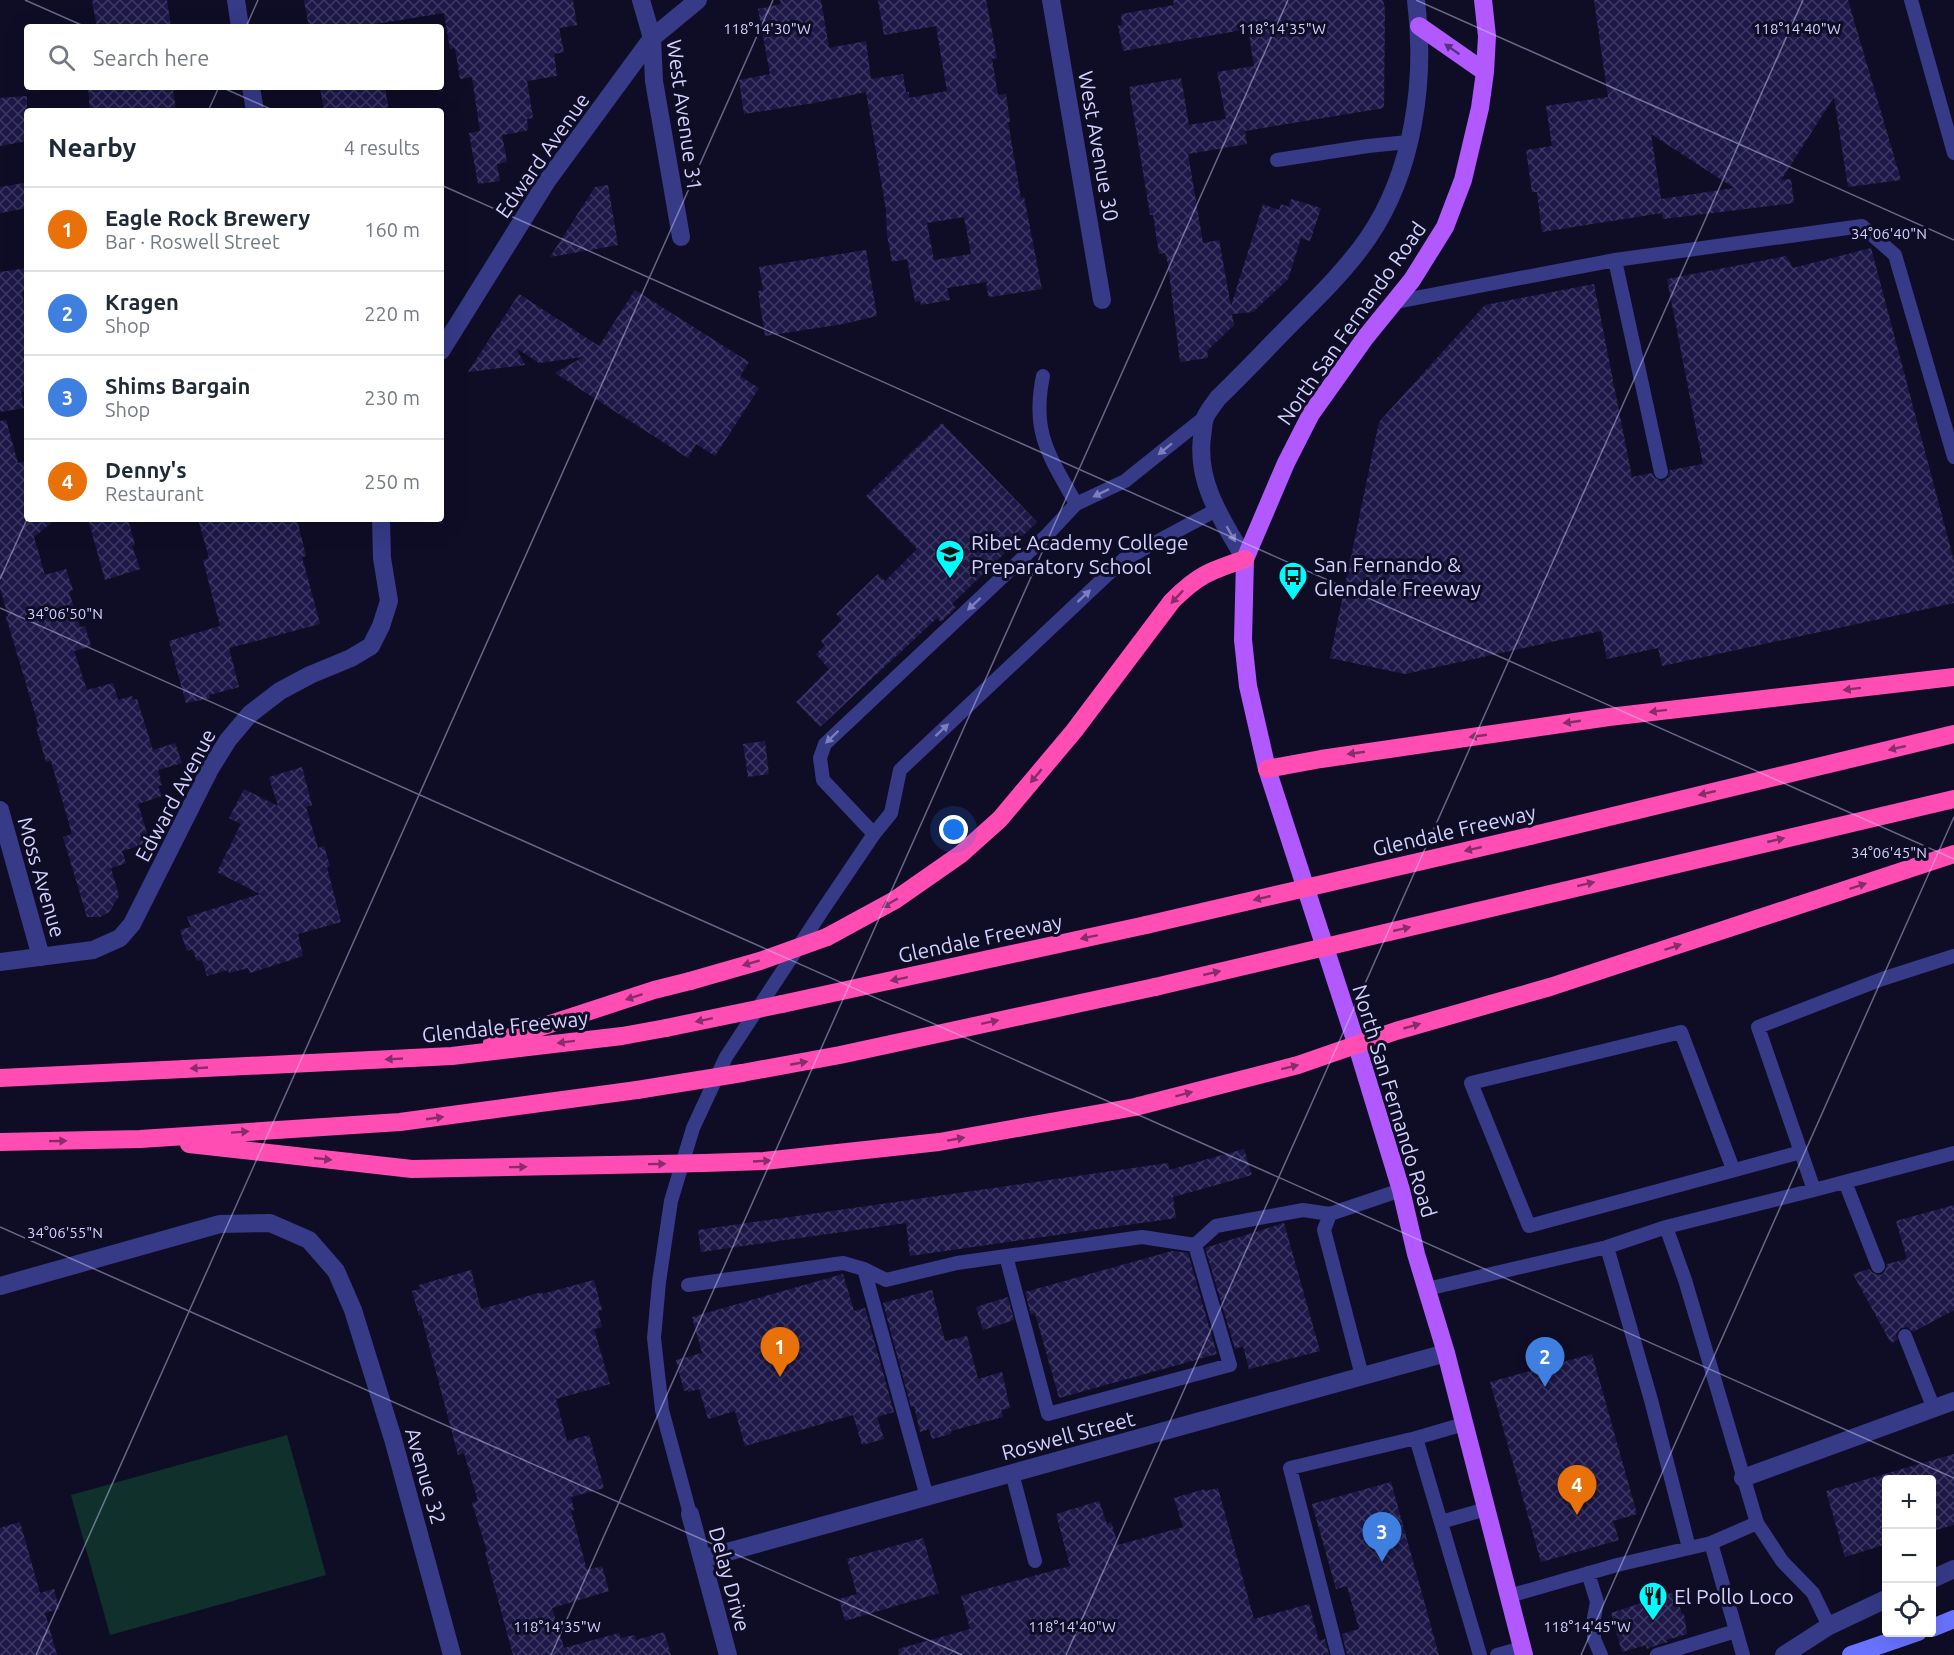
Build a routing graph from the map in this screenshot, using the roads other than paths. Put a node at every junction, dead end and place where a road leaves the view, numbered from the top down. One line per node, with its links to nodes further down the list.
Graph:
1 (236, 0): 8 (street)
2 (641, 0): 10 (street, West Avenue 31)
3 (698, 0): 10 (street, Edward Avenue)
4 (1051, 0): 19 (street, West Avenue 30)
5 (1416, 0): 9 (street, North San Fernando Road)
6 (1483, 0): 11 (main road, North San Fernando Road)
7 (1911, 0): 15 (lane)
8 (240, 24)
9 (1419, 26): 11 (main road, one-way to 9); 14 (street, North San Fernando Road)
10 (652, 38): 17 (street, West Avenue 31); 21 (street, Edward Avenue)
11 (1485, 72): 20 (main road, North San Fernando Road)
12 (252, 90): 13 (street)
13 (254, 108)
14 (1408, 142): 16 (lane); 23 (street, North San Fernando Road)
15 (1954, 153)
16 (1277, 160)
17 (681, 237)
18 (1615, 260): 20 (lane); 24 (lane); 25 (lane)
19 (1102, 300)
20 (1395, 302): 29 (main road, North San Fernando Road)
21 (444, 346)
22 (1043, 376): 26 (lane)
23 (1205, 417): 26 (lane, one-way to 26); 27 (street)
24 (1954, 457)
25 (1661, 472)
26 (1076, 504): 35 (lane, one-way to 35)
27 (1216, 510): 29 (street, one-way to 29); 35 (lane, one-way to 27)
28 (381, 522): 38 (street, Edward Avenue)
29 (1245, 559): 32 (main road, North San Fernando Road); 41 (highway, one-way to 41, bridge)
30 (1953, 677): 32 (highway, one-way to 32)
31 (1954, 734): 41 (highway, Glendale Freeway, one-way to 41, bridge)
32 (1267, 770): 40 (main road, North San Fernando Road)
33 (1954, 799): 43 (highway, one-way to 33, bridge)
34 (0, 810): 38 (street, Moss Avenue)
35 (874, 834): 72 (lane)
36 (1954, 854): 40 (highway, one-way to 36)
37 (1954, 956): 45 (lane)
38 (41, 957): 39 (street, Edward Avenue)
39 (0, 962)
40 (1357, 1046): 43 (highway, one-way to 40, bridge); 49 (main road, North San Fernando Road)
41 (452, 1056): 42 (highway, Glendale Freeway, one-way to 42)
42 (0, 1078)
43 (140, 1139): 44 (highway, one-way to 43)
44 (0, 1142)
45 (1801, 1152): 47 (lane); 50 (lane)
46 (1954, 1153): 48 (lane)
47 (1733, 1169): 47 (lane)
48 (1845, 1182): 50 (lane); 56 (lane)
49 (1401, 1190): 51 (lane); 60 (main road, North San Fernando Road)
50 (1814, 1190): 52 (lane)
51 (1329, 1214): 53 (lane); 63 (lane)
52 (1666, 1227): 54 (lane); 69 (lane)
53 (1195, 1245): 55 (lane); 55 (lane)
54 (1607, 1247): 60 (lane); 76 (lane)
55 (1006, 1256): 57 (lane)
56 (1878, 1266)
57 (864, 1269): 58 (lane); 70 (lane)
58 (688, 1284)
59 (0, 1286): 90 (street, Avenue 32)
60 (1427, 1289): 62 (main road, North San Fernando Road)
61 (1905, 1336): 65 (lane)
62 (1446, 1353): 63 (street, Roswell Street); 66 (main road, North San Fernando Road)
63 (1362, 1376): 68 (street, Roswell Street)
64 (1954, 1401): 65 (street)
65 (1934, 1408): 69 (street)
66 (1464, 1424): 67 (lane); 71 (main road, North San Fernando Road)
67 (1416, 1438): 73 (lane); 92 (lane)
68 (1012, 1473): 70 (street, Roswell Street); 78 (lane)
69 (1743, 1478): 74 (lane)
70 (927, 1497): 77 (street, Roswell Street)
71 (1486, 1509): 73 (lane); 82 (main road, North San Fernando Road)
72 (690, 1514): 77 (street, Delay Drive)
73 (1441, 1522): 93 (lane)
74 (1756, 1523): 75 (lane); 85 (lane)
75 (1711, 1543): 76 (lane); 87 (lane)
76 (1689, 1548): 80 (lane)
77 (702, 1559): 91 (street, Delay Drive)
78 (1035, 1561)
79 (1954, 1569): 81 (street)
80 (1588, 1573): 82 (lane); 95 (lane)
81 (1936, 1577)
82 (1509, 1596): 89 (main road, North San Fernando Road)
83 (1882, 1601): 85 (street)
84 (1954, 1619): 86 (main road)
85 (1829, 1626): 98 (street)
86 (1936, 1626)
87 (1737, 1632): 96 (lane); 97 (lane)
88 (1903, 1637): 99 (main road)
89 (1523, 1651): 94 (lane)
90 (452, 1655)
91 (728, 1655)
92 (1338, 1655)
93 (1480, 1655)
94 (1497, 1655)
95 (1601, 1655)
96 (1658, 1655)
97 (1743, 1655)
98 (1784, 1655)
99 (1851, 1655)

